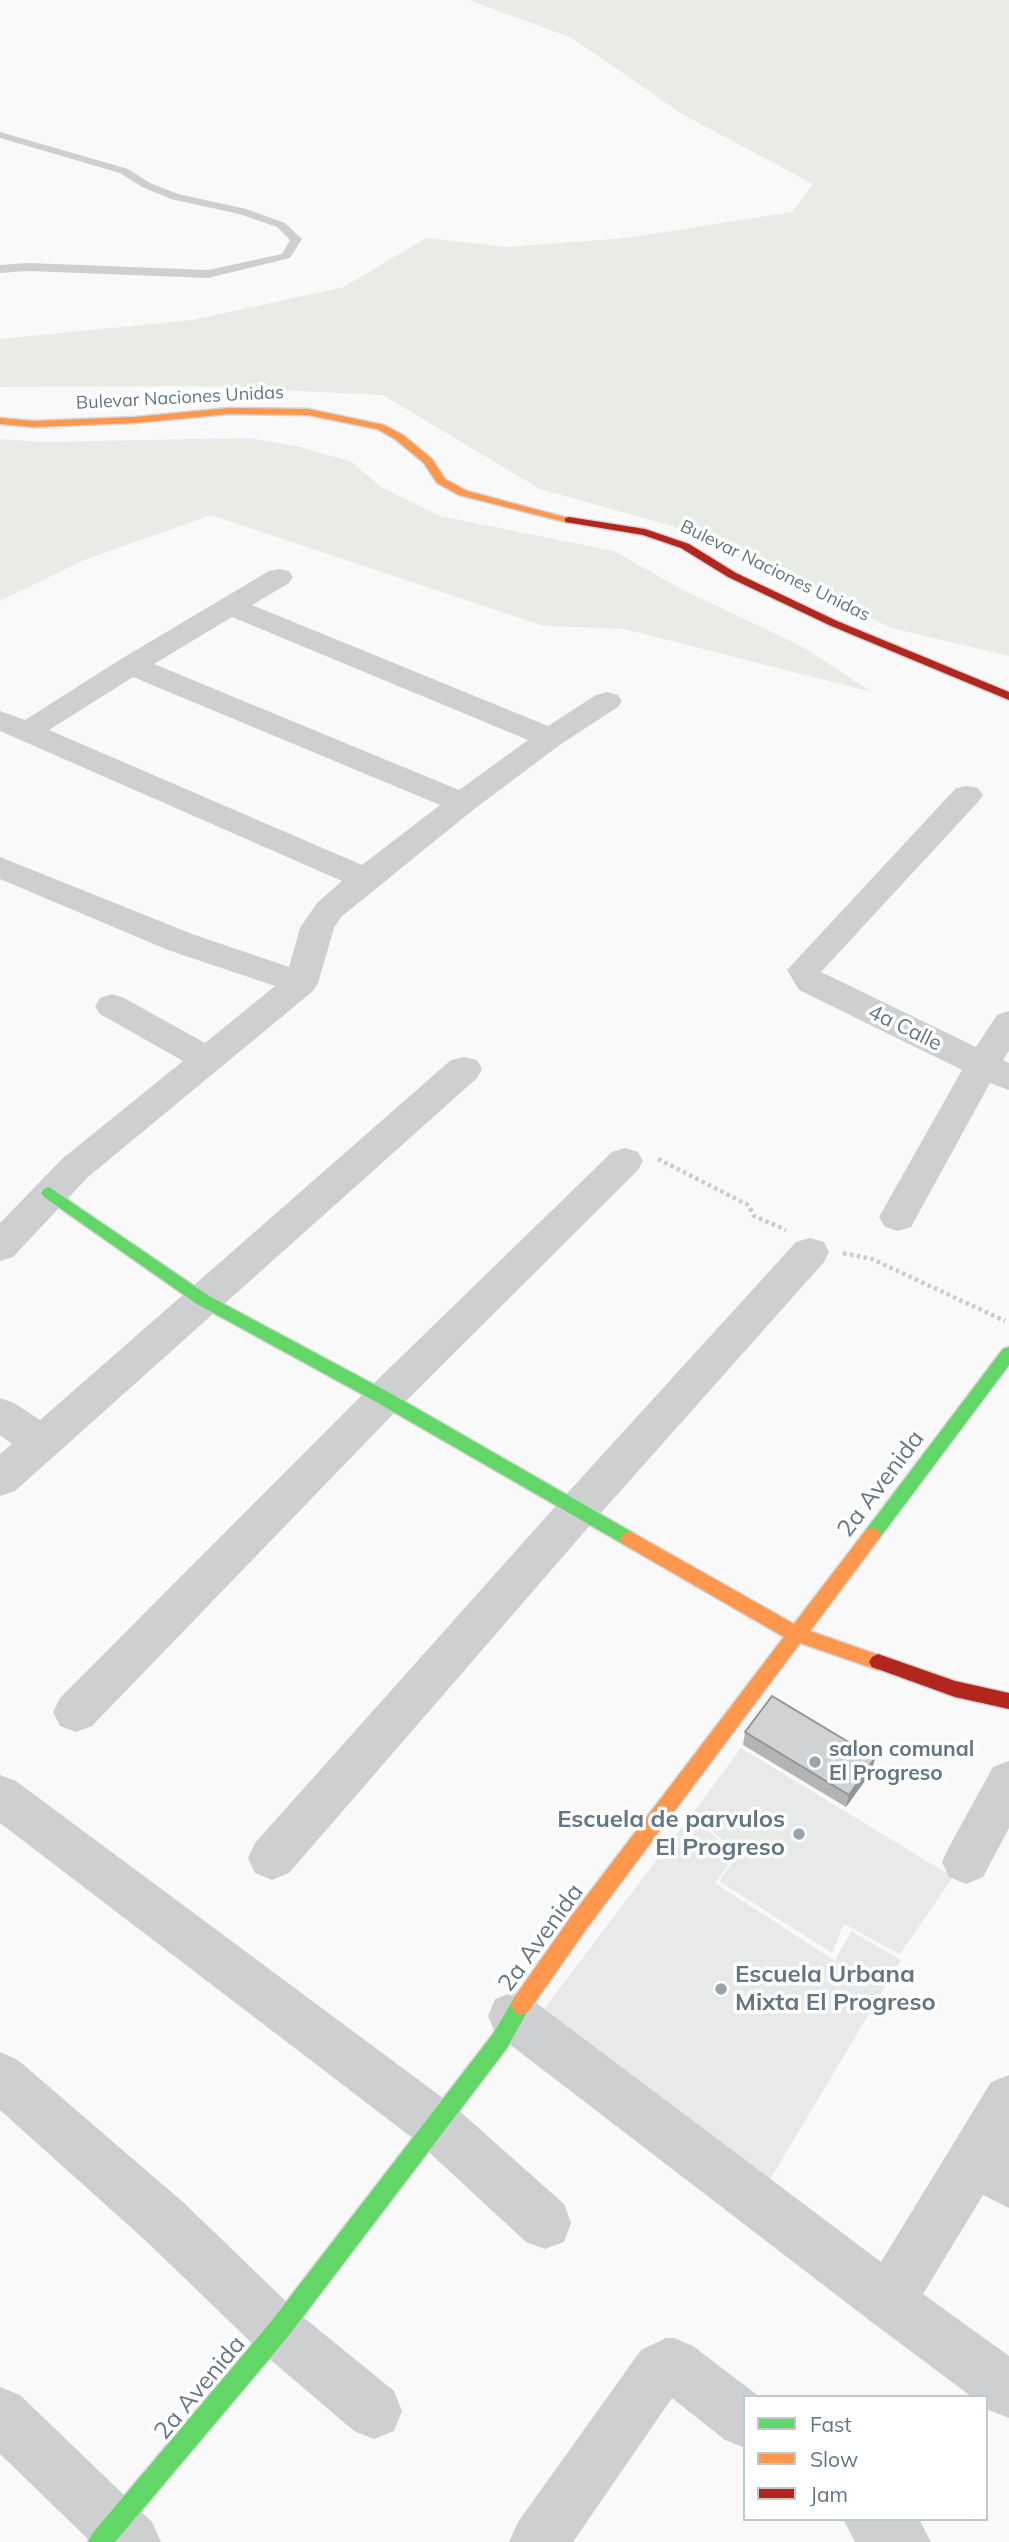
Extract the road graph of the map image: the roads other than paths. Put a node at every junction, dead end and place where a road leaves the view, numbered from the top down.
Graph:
1 (0, 135) edge
2 (0, 270) edge
3 (0, 421) edge
4 (279, 577) dead end
5 (232, 607) junction
6 (131, 664) junction
7 (1009, 696) edge
8 (607, 701) dead end
9 (13, 726) edge
10 (550, 738) junction
11 (967, 795) dead end
12 (462, 803) junction
13 (0, 867) edge
14 (365, 878) junction
15 (301, 983) junction
16 (112, 1006) dead end
17 (1009, 1023) edge
18 (207, 1059) junction
19 (464, 1069) dead end
20 (996, 1071) edge
21 (625, 1161) dead end
22 (49, 1193) junction
23 (898, 1217) dead end
24 (0, 1247) edge
25 (810, 1252) dead end
26 (203, 1300) junction
27 (1009, 1353) edge
28 (384, 1398) junction
29 (0, 1414) edge
30 (40, 1441) junction
31 (0, 1479) edge
32 (577, 1511) junction
33 (795, 1634) junction
34 (1009, 1701) edge
35 (76, 1712) dead end
36 (1009, 1782) edge
37 (0, 1796) edge
38 (272, 1858) dead end
39 (966, 1862) dead end
40 (513, 2016) junction
41 (0, 2077) edge
42 (1009, 2100) edge
43 (437, 2125) junction
44 (993, 2170) edge
45 (545, 2223) dead end
46 (888, 2301) junction
47 (278, 2331) junction
48 (1009, 2390) edge
49 (374, 2411) dead end
50 (0, 2415) edge
51 (743, 2418) edge
52 (875, 2521) edge
53 (115, 2537) edge
54 (538, 2542) edge
55 (902, 2542) edge

1 - 2 lane
3 - 7 street, Bulevar Naciones Unidas
4 - 5 street
5 - 6 street
5 - 10 street
6 - 9 street
6 - 12 street
8 - 10 street
9 - 14 street
10 - 12 street
11 - 20 street, 4a Calle
12 - 14 street
13 - 15 street
14 - 15 street
15 - 18 street
16 - 18 street
17 - 20 street
18 - 22 street
19 - 26 street
20 - 23 street
21 - 28 street
22 - 24 street
22 - 26 street
25 - 32 street
26 - 28 street
26 - 30 street
27 - 33 street, 2a Avenida
28 - 32 street
28 - 35 street
29 - 30 street
30 - 31 street
32 - 33 street
32 - 38 street
33 - 34 street
33 - 40 street, 2a Avenida
36 - 39 street
37 - 43 street
40 - 43 street, 2a Avenida
40 - 46 street
41 - 47 street
42 - 44 street
43 - 45 street
43 - 47 street, 2a Avenida
44 - 46 street
46 - 48 street
47 - 49 street
47 - 53 street, 2a Avenida
50 - 53 street
51 - 54 street
52 - 55 street

